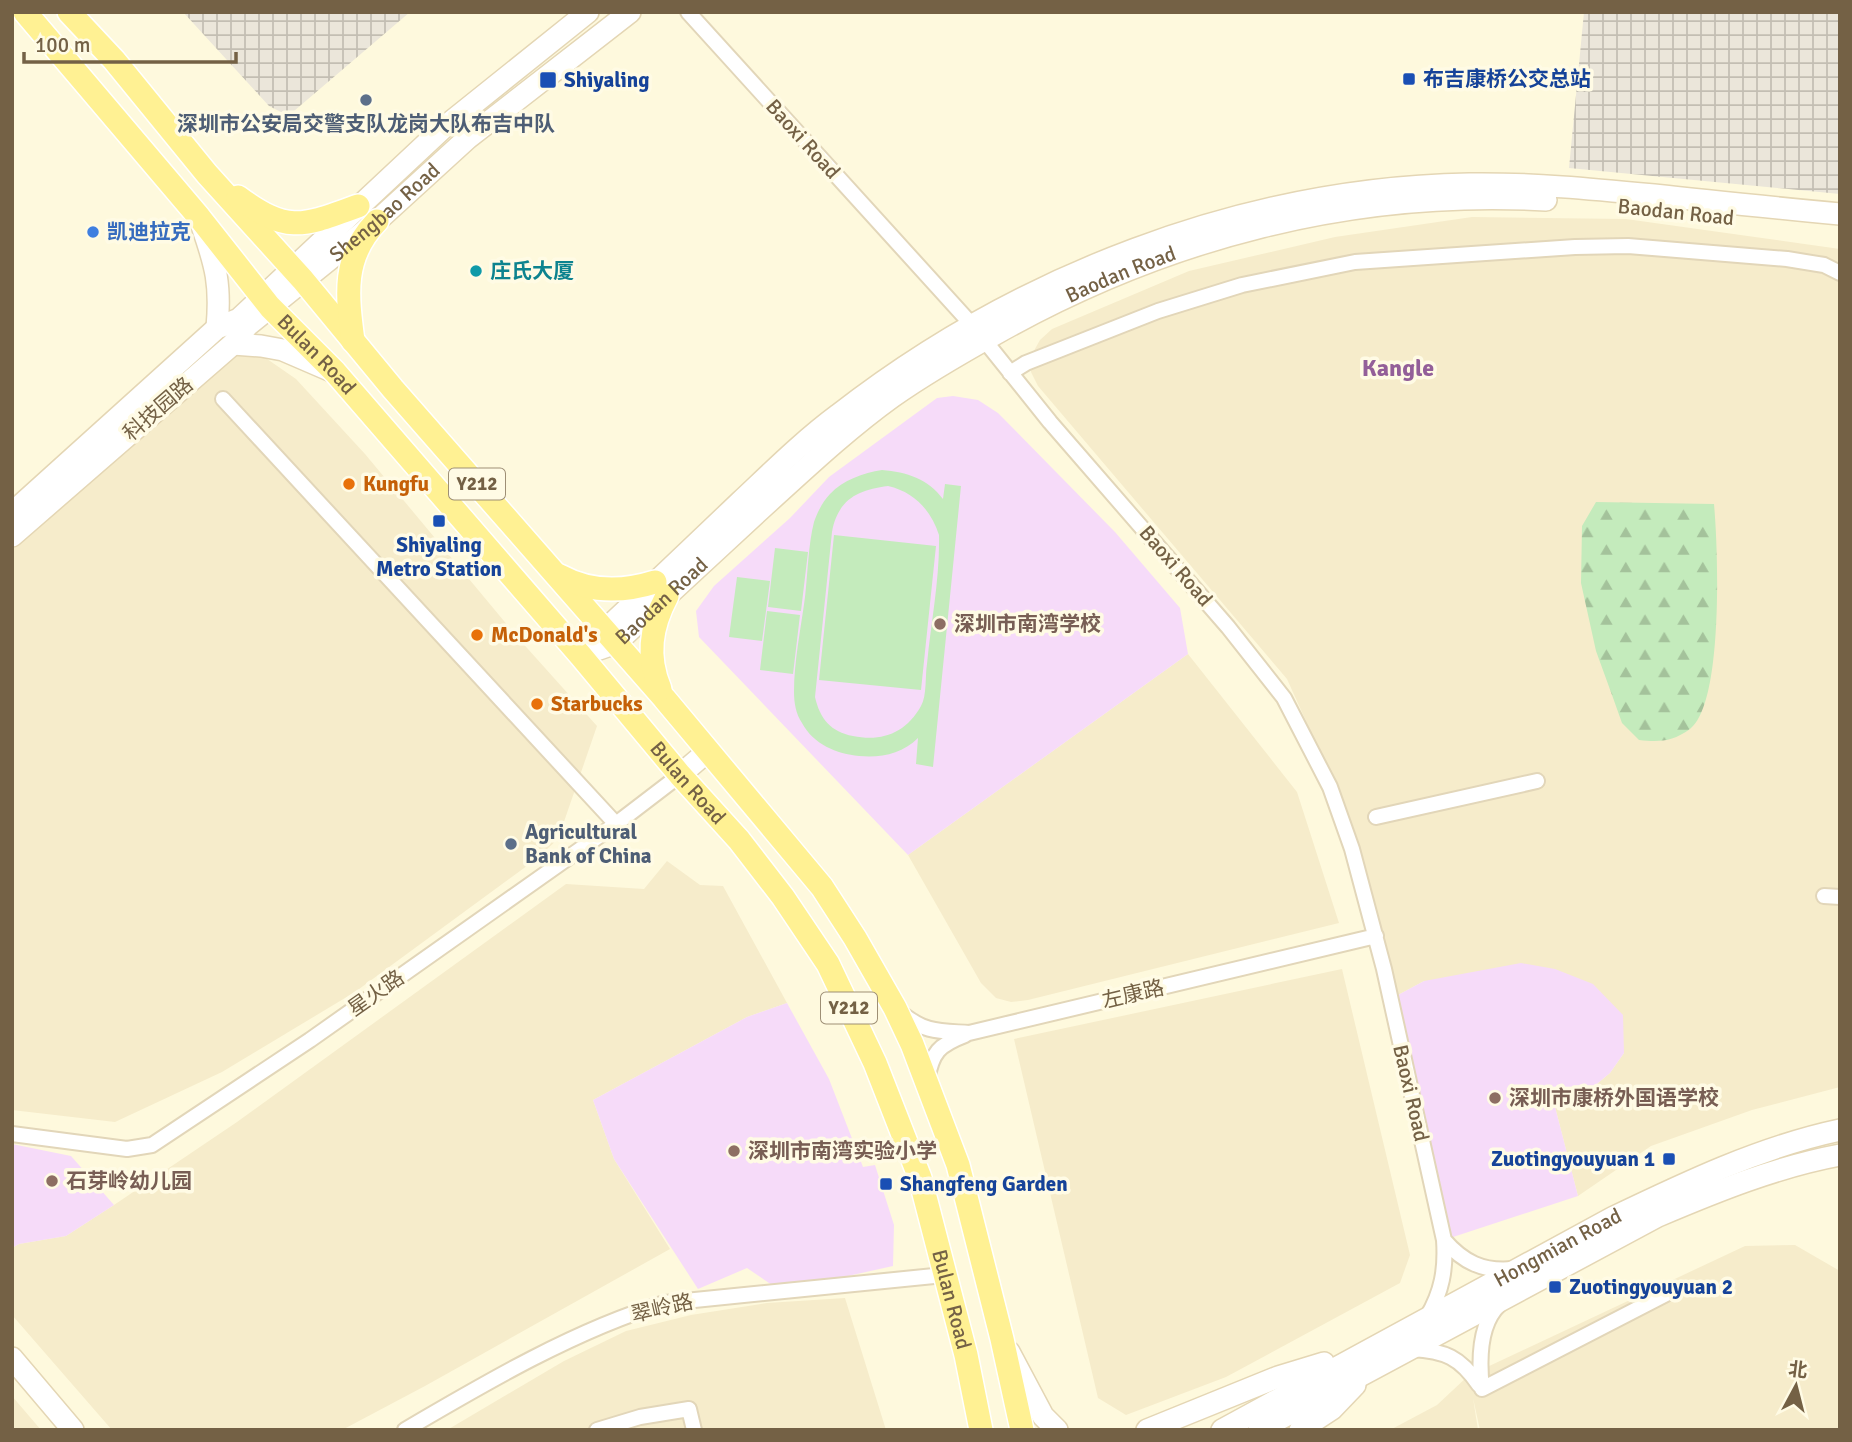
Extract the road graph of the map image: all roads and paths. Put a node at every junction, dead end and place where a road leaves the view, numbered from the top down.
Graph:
1 (25, 12) edge
2 (69, 12) edge
3 (588, 12) edge
4 (630, 12) edge
5 (688, 12) edge
6 (207, 174) junction
7 (358, 206) junction
8 (239, 210) junction
9 (1840, 214) edge
10 (377, 221) junction
11 (204, 224) junction
12 (1840, 229) edge
13 (1840, 273) edge
14 (296, 275) junction
15 (267, 302) junction
16 (217, 328) junction
17 (979, 333) junction
18 (353, 341) junction
19 (233, 344) junction
20 (335, 372) junction
21 (1010, 373) junction
22 (223, 399) dead end
23 (12, 513) edge
24 (12, 536) edge
25 (554, 572) junction
26 (661, 589) junction
27 (610, 636) junction
28 (581, 656) junction
29 (664, 698) junction
30 (708, 751) junction
31 (680, 775) junction
32 (1537, 781) dead end
33 (1376, 817) dead end
34 (616, 824) junction
35 (1824, 896) dead end
36 (1840, 897) edge
37 (1376, 936) junction
38 (894, 1008) junction
39 (969, 1032) junction
40 (926, 1083) junction
41 (1840, 1130) edge
42 (12, 1134) edge
43 (1840, 1155) edge
44 (1444, 1240) junction
45 (1520, 1268) junction
46 (944, 1275) junction
47 (1672, 1291) dead end
48 (1510, 1295) junction
49 (1426, 1318) junction
50 (1002, 1339) junction
51 (1409, 1349) junction
52 (966, 1355) junction
53 (12, 1358) edge
54 (1368, 1360) junction
55 (1482, 1389) junction
56 (1295, 1411) edge
57 (73, 1430) edge
58 (405, 1430) edge
59 (597, 1430) edge
60 (694, 1430) edge
61 (972, 1430) edge
62 (981, 1430) edge
63 (1022, 1430) edge
64 (1058, 1430) edge
65 (1147, 1430) edge
66 (1222, 1430) edge
67 (1259, 1430) edge

1 - 11 main road, Bulan Road / Y212
2 - 6 main road, Bulan Road / Y212
3 - 7 main road, Shengbao Road
4 - 10 main road, Shengbao Road
5 - 17 street, Baoxi Road
6 - 7 main road
6 - 8 main road, Bulan Road / Y212
7 - 14 main road, Shengbao Road
8 - 11 main road
8 - 14 main road, Bulan Road / Y212
9 - 17 main road, Baodan Road
10 - 14 main road, Shengbao Road
10 - 18 main road
11 - 15 main road, Bulan Road / Y212
11 - 16 main road
12 - 17 main road, Baodan Road
13 - 21 street
14 - 15 main road, 科技园路
14 - 18 main road, Bulan Road / Y212
15 - 16 main road, 科技园路
15 - 19 main road, 科技园路
15 - 20 main road, Bulan Road / Y212
16 - 23 main road, 科技园路
17 - 21 street, Baoxi Road
17 - 26 main road, Baodan Road
18 - 25 main road, Bulan Road / Y212
19 - 20 main road
19 - 24 main road, 科技园路
20 - 28 main road, Bulan Road / Y212
21 - 37 street, Baoxi Road
22 - 34 street
25 - 26 main road
25 - 27 main road, Bulan Road / Y212
26 - 27 main road, Baodan Road
26 - 29 main road
27 - 28 main road, Baodan Road
27 - 29 main road, Bulan Road / Y212
28 - 31 main road, Bulan Road / Y212
29 - 30 main road, Bulan Road / Y212
30 - 31 main road, 星火路
30 - 38 main road, Bulan Road / Y212
31 - 34 street, 星火路
31 - 46 main road, Bulan Road / Y212
32 - 33 street
34 - 42 street, 星火路
35 - 36 street
37 - 39 street, 左康路
37 - 44 street, Baoxi Road
38 - 39 street, 左康路
38 - 40 main road, Bulan Road / Y212
39 - 40 street
40 - 50 main road, Bulan Road / Y212
41 - 45 main road, Hongmian Road
43 - 48 main road, Hongmian Road
44 - 45 street
44 - 49 street, Baoxi Road
45 - 49 main road, Hongmian Road
46 - 52 main road, Bulan Road / Y212
46 - 58 street, 翠岭路
47 - 55 street
48 - 51 main road, Hongmian Road
48 - 55 street
49 - 54 main road, Hongmian Road
50 - 63 main road, Bulan Road / Y212
50 - 64 main road
51 - 54 main road, Hongmian Road
51 - 55 street
52 - 61 main road
52 - 62 main road, Bulan Road / Y212
53 - 57 main road
54 - 56 main road, Hongmian Road
54 - 56 main road
54 - 65 main road
56 - 66 main road
56 - 67 main road
59 - 60 street

